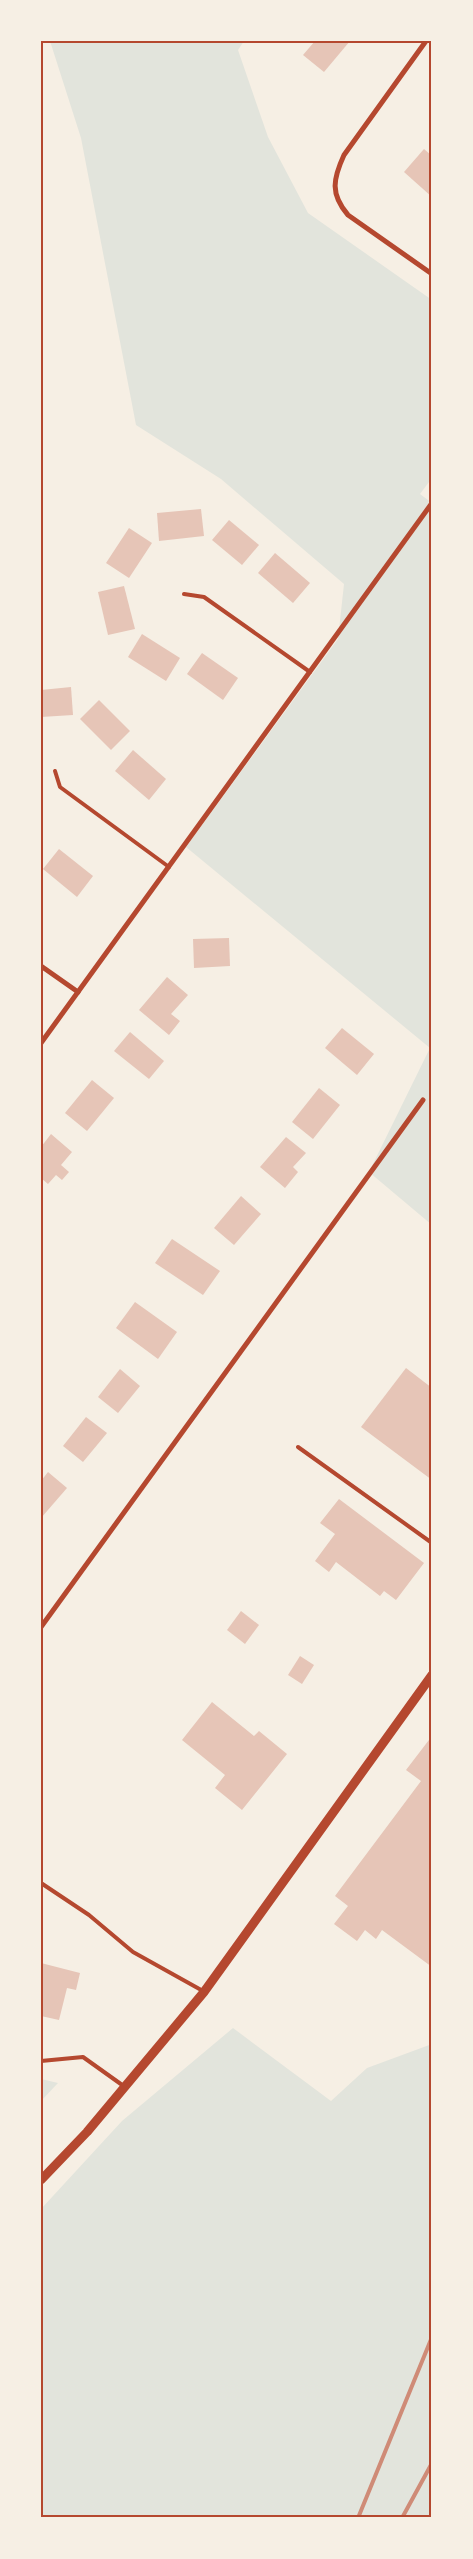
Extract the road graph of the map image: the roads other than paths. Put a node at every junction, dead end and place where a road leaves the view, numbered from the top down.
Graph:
1 (426, 41) edge
2 (432, 274) edge
3 (432, 503) edge
4 (184, 594) dead end
5 (310, 672) junction
6 (55, 771) dead end
7 (169, 867) junction
8 (41, 966) edge
9 (78, 992) junction
10 (41, 1043) edge
11 (423, 1100) dead end
12 (298, 1447) dead end
13 (432, 1543) edge
14 (41, 1627) edge
15 (432, 1674) edge
16 (41, 1883) edge
17 (204, 1992) junction
18 (41, 2061) edge
19 (125, 2087) junction
20 (41, 2180) edge

1 - 2 street
3 - 5 street
4 - 5 lane
5 - 7 street
6 - 7 lane
7 - 9 street
8 - 9 street
9 - 10 street
11 - 14 street
12 - 13 lane
15 - 17 street
16 - 17 lane
17 - 19 street
18 - 19 lane
19 - 20 street

